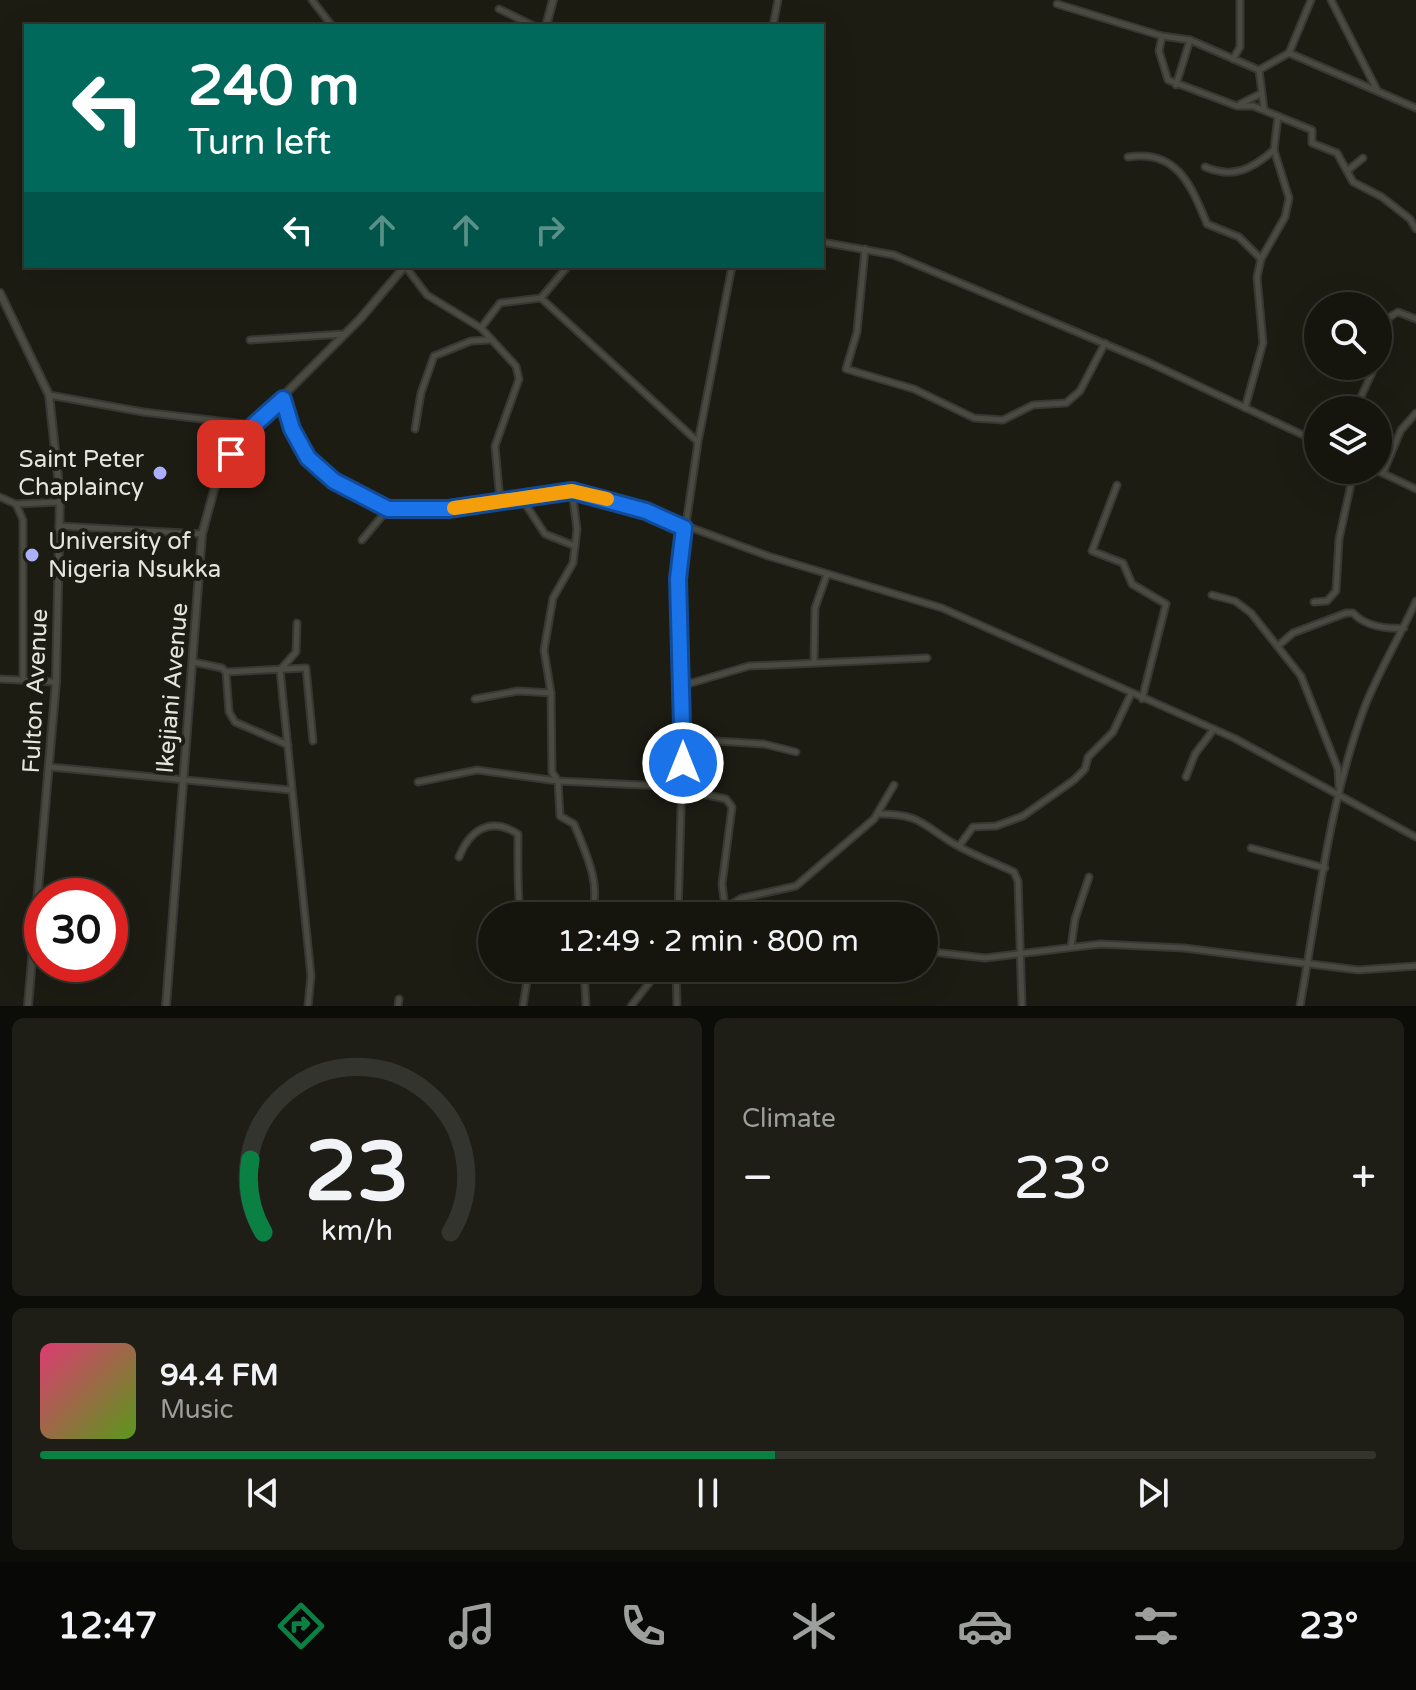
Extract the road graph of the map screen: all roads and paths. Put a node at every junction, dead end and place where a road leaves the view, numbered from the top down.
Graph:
1 (312, 0) edge
2 (553, 0) edge
3 (778, 0) edge
4 (1240, 0) edge
5 (1311, 0) edge
6 (1331, 0) edge
7 (1057, 4) dead end
8 (499, 9) dead end
9 (330, 24) edge
10 (530, 24) edge
11 (547, 24) edge
12 (773, 24) edge
13 (1162, 36) junction
14 (1190, 40) junction
15 (1289, 53) junction
16 (1233, 59) junction
17 (1259, 70) junction
18 (1176, 85) junction
19 (1377, 91) junction
20 (1261, 93) junction
21 (1237, 106) junction
22 (1416, 108) edge
23 (1271, 113) junction
24 (1278, 116) junction
25 (1274, 150) junction
26 (1128, 157) dead end
27 (1363, 158) dead end
28 (1205, 167) dead end
29 (1347, 171) junction
30 (1416, 229) edge
31 (824, 242) edge
32 (865, 249) junction
33 (1261, 259) junction
34 (403, 268) edge
35 (407, 268) edge
36 (566, 268) edge
37 (732, 268) edge
38 (0, 293) edge
39 (541, 298) junction
40 (1392, 316) edge
41 (1415, 317) edge
42 (481, 328) junction
43 (346, 334) junction
44 (250, 340) dead end
45 (490, 340) junction
46 (1105, 343) junction
47 (49, 395) junction
48 (283, 399) junction
49 (1245, 408) junction
50 (1416, 413) edge
51 (254, 425) junction
52 (415, 429) dead end
53 (1304, 435) edge
54 (698, 442) junction
55 (1392, 452) edge
56 (1392, 477) edge
57 (1351, 484) edge
58 (1117, 485) dead end
59 (1416, 489) edge
60 (572, 491) junction
61 (0, 497) edge
62 (522, 499) junction
63 (500, 501) junction
64 (60, 502) junction
65 (16, 504) junction
66 (388, 509) junction
67 (59, 526) junction
68 (684, 528) junction
69 (202, 534) junction
70 (362, 540) dead end
71 (575, 546) junction
72 (827, 574) junction
73 (1212, 595) dead end
74 (1416, 601) edge
75 (1314, 602) dead end
76 (297, 623) dead end
77 (1404, 628) junction
78 (1279, 645) junction
79 (927, 658) dead end
80 (193, 662) junction
81 (814, 662) junction
82 (280, 670) junction
83 (226, 672) junction
84 (0, 679) edge
85 (23, 680) junction
86 (56, 682) junction
87 (681, 686) junction
88 (551, 693) junction
89 (1131, 694) junction
90 (475, 699) dead end
91 (1142, 699) junction
92 (1214, 729) junction
93 (683, 739) junction
94 (313, 741) dead end
95 (288, 745) junction
96 (796, 752) dead end
97 (50, 767) junction
98 (1186, 777) dead end
99 (183, 779) junction
100 (558, 781) junction
101 (418, 782) dead end
102 (894, 785) dead end
103 (683, 788) junction
104 (291, 790) junction
105 (1340, 792) junction
106 (879, 814) junction
107 (1416, 837) edge
108 (959, 846) junction
109 (1251, 848) dead end
110 (459, 857) dead end
111 (1325, 868) junction
112 (1089, 877) dead end
113 (517, 902) edge
114 (594, 902) edge
115 (678, 902) edge
116 (724, 902) edge
117 (735, 902) edge
118 (1071, 947) junction
119 (938, 953) edge
120 (1018, 956) junction
121 (1307, 965) junction
122 (1416, 966) edge
123 (527, 982) edge
124 (585, 982) edge
125 (650, 982) edge
126 (676, 982) edge
127 (28, 1006) edge
128 (166, 1006) edge
129 (308, 1006) edge
130 (523, 1006) edge
131 (586, 1006) edge
132 (631, 1006) edge
133 (677, 1006) edge
134 (1022, 1006) edge
135 (1300, 1006) edge

1 - 9 street
2 - 11 street
3 - 12 street
4 - 16 street
5 - 15 street
6 - 19 street
7 - 13 street
8 - 10 street
13 - 14 street
13 - 18 street
14 - 16 street
14 - 18 street
15 - 17 street
15 - 19 street
16 - 17 street
17 - 20 street
18 - 21 street
19 - 22 street
20 - 21 street
20 - 23 street
21 - 23 street
23 - 24 street
24 - 25 street
24 - 29 street
25 - 28 street
25 - 33 street
26 - 33 street
27 - 29 street
29 - 30 street
31 - 32 street
32 - 46 street
32 - 46 street
33 - 49 street
34 - 43 street, Ikejiani Avenue
35 - 42 street
36 - 39 street
37 - 54 street
38 - 47 street, Fulton Avenue
39 - 42 street
39 - 54 street
40 - 41 street
42 - 45 street
43 - 44 street
43 - 48 street, Ikejiani Avenue
45 - 52 street
45 - 63 street
46 - 49 street
47 - 51 street
47 - 64 street, Fulton Avenue
48 - 51 street, Ikejiani Avenue
48 - 66 street
49 - 53 street
50 - 55 street
51 - 69 street, Ikejiani Avenue
54 - 68 street
56 - 59 street
57 - 75 street
58 - 91 street
60 - 62 street
60 - 68 street
60 - 71 street
61 - 65 street
62 - 63 street
62 - 71 street
63 - 66 street
64 - 65 street
64 - 67 street, Fulton Avenue
65 - 85 street
66 - 70 street
67 - 69 street
67 - 86 street, Fulton Avenue
68 - 72 street
68 - 87 street
69 - 80 street, Ikejiani Avenue
71 - 88 street
72 - 81 street
72 - 89 street
73 - 78 street
74 - 77 street
76 - 82 street
77 - 78 street
77 - 105 street
78 - 105 street
79 - 81 street
80 - 83 street
80 - 99 street, Ikejiani Avenue
81 - 87 street
82 - 83 street
82 - 94 street
82 - 95 street
83 - 95 street
84 - 85 street
85 - 86 street
86 - 97 street, Fulton Avenue
87 - 93 street
88 - 90 street
88 - 100 street
89 - 91 street
89 - 108 street
91 - 92 street
92 - 98 street
92 - 105 street
93 - 96 street
93 - 103 street
95 - 104 street
97 - 99 street
97 - 127 street, Fulton Avenue
99 - 104 street
99 - 128 street, Ikejiani Avenue
100 - 101 street
100 - 103 street
100 - 114 street
102 - 106 street
103 - 115 street
103 - 116 street
104 - 129 street
105 - 107 street
105 - 111 street
106 - 108 street
106 - 117 street
108 - 120 street
109 - 111 street
110 - 113 street
111 - 121 street
112 - 118 street
118 - 120 street
118 - 121 street
119 - 120 street
120 - 134 street
121 - 122 street
121 - 135 street
123 - 130 street
124 - 131 street
125 - 132 street
126 - 133 street

